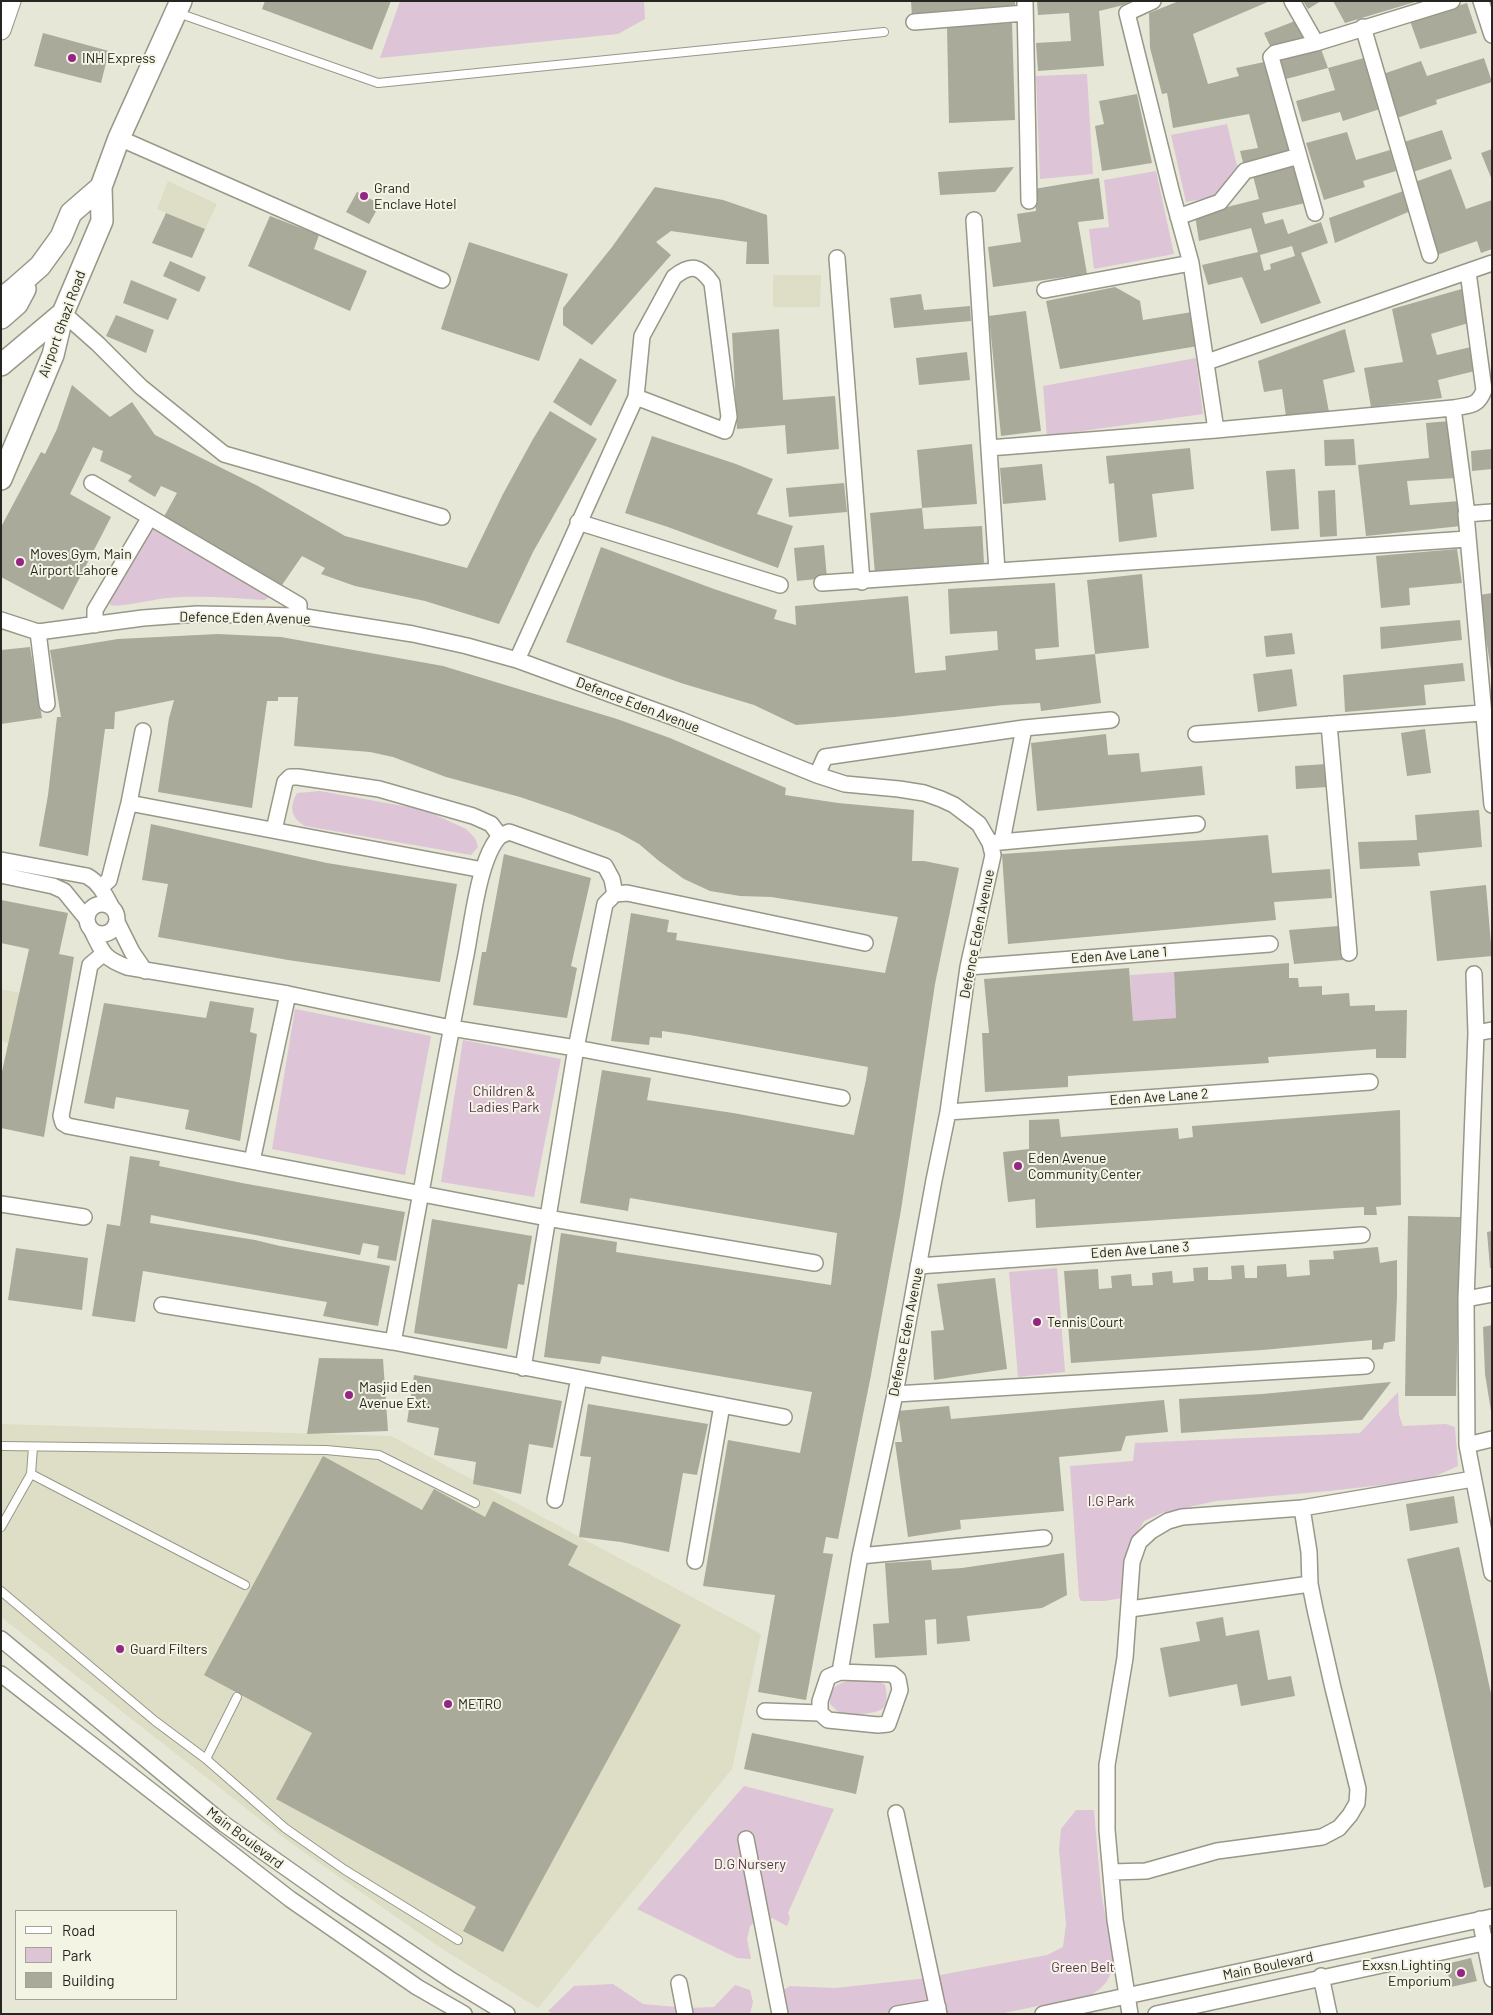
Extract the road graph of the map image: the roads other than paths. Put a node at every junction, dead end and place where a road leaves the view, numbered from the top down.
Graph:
1 (11, 1) edge
2 (1153, 1) edge
3 (1292, 1) edge
4 (1452, 1) edge
5 (1481, 1) edge
6 (179, 7) edge
7 (1025, 7) edge
8 (914, 22) dead end
9 (1363, 27) junction
10 (1, 30) edge
11 (884, 32) dead end
12 (1492, 36) edge
13 (1316, 43) junction
14 (119, 138) junction
15 (1299, 156) junction
16 (101, 187) junction
17 (1029, 202) dead end
18 (1315, 213) dead end
19 (1178, 218) junction
20 (974, 220) dead end
21 (1430, 255) dead end
22 (837, 258) dead end
23 (1191, 263) junction
24 (1492, 263) edge
25 (33, 272) junction
26 (1468, 272) junction
27 (442, 280) dead end
28 (1045, 290) dead end
29 (1, 299) edge
30 (63, 313) junction
31 (1, 318) edge
32 (1206, 362) junction
33 (1, 365) edge
34 (636, 397) junction
35 (1453, 408) junction
36 (1216, 430) junction
37 (988, 448) junction
38 (1, 479) edge
39 (92, 483) dead end
40 (1492, 512) edge
41 (1466, 514) junction
42 (150, 516) junction
43 (442, 517) dead end
44 (578, 522) junction
45 (1467, 539) junction
46 (997, 571) junction
47 (862, 582) junction
48 (822, 583) dead end
49 (780, 585) dead end
50 (299, 616) junction
51 (1, 620) edge
52 (95, 625) junction
53 (38, 632) junction
54 (517, 660) junction
55 (47, 704) dead end
56 (1482, 713) junction
57 (1112, 720) dead end
58 (1329, 724) junction
59 (1024, 728) junction
60 (143, 731) dead end
61 (1196, 734) dead end
62 (816, 775) junction
63 (129, 803) junction
64 (1492, 805) edge
65 (1197, 824) dead end
66 (274, 830) junction
67 (500, 836) junction
68 (996, 842) junction
69 (1, 860) edge
70 (483, 870) junction
71 (1, 875) edge
72 (101, 887) junction
73 (615, 894) junction
74 (114, 915) junction
75 (89, 925) junction
76 (865, 942) dead end
77 (1270, 944) dead end
78 (1350, 953) dead end
79 (103, 954) junction
80 (968, 967) junction
81 (145, 971) junction
82 (1474, 974) dead end
83 (288, 994) junction
84 (451, 1028) junction
85 (1492, 1030) edge
86 (1476, 1033) junction
87 (576, 1048) junction
88 (1370, 1082) dead end
89 (842, 1098) dead end
90 (948, 1112) junction
91 (252, 1161) junction
92 (422, 1194) junction
93 (1, 1204) edge
94 (84, 1217) dead end
95 (546, 1218) junction
96 (1362, 1235) dead end
97 (815, 1263) dead end
98 (918, 1266) junction
99 (1492, 1294) edge
100 (1466, 1299) junction
101 (162, 1304) dead end
102 (394, 1342) junction
103 (1366, 1366) dead end
104 (523, 1368) junction
105 (579, 1378) junction
106 (895, 1394) junction
107 (722, 1405) junction
108 (784, 1417) dead end
109 (1492, 1439) edge
110 (1467, 1445) junction
111 (1, 1446) edge
112 (33, 1447) junction
113 (31, 1474) junction
114 (1473, 1479) junction
115 (556, 1500) dead end
116 (475, 1503) dead end
117 (1302, 1508) junction
118 (1, 1527) edge
119 (1044, 1538) dead end
120 (860, 1556) junction
121 (695, 1561) dead end
122 (1492, 1574) edge
123 (1310, 1584) junction
124 (245, 1585) dead end
125 (1, 1591) edge
126 (1130, 1609) junction
127 (1, 1639) edge
128 (840, 1672) junction
129 (1, 1674) edge
130 (237, 1696) dead end
131 (765, 1711) dead end
132 (820, 1713) junction
133 (206, 1759) junction
134 (896, 1813) dead end
135 (746, 1839) dead end
136 (1111, 1872) junction
137 (1486, 1918) edge
138 (458, 1940) dead end
139 (1488, 1942) edge
140 (1321, 1976) junction
141 (1492, 1979) edge
142 (679, 1983) dead end
143 (1127, 1996) junction
144 (939, 2010) edge
145 (464, 2014) edge
146 (507, 2014) edge
147 (685, 2014) edge
148 (780, 2014) edge
149 (897, 2014) edge
150 (1043, 2014) edge
151 (1130, 2014) edge
152 (1157, 2014) edge
153 (1329, 2014) edge

1 - 10 street
2 - 19 street
3 - 13 street
4 - 9 street
5 - 12 street
6 - 11 lane
6 - 14 main road, Airport Ghazi Road
7 - 8 street
7 - 17 street
9 - 13 street
9 - 21 street
13 - 15 street
14 - 16 main road, Airport Ghazi Road
14 - 27 street
15 - 18 street
15 - 19 street
16 - 25 main road
16 - 30 main road, Airport Ghazi Road
19 - 23 street
20 - 37 street
22 - 47 street
23 - 28 street
23 - 32 street
24 - 26 street
25 - 29 main road
25 - 31 main road
26 - 32 street
26 - 35 street
30 - 33 main road
30 - 38 main road, Airport Ghazi Road
30 - 43 street
32 - 36 street
34 - 34 street
34 - 44 street
35 - 36 street
35 - 41 street
36 - 37 street
37 - 46 street
39 - 42 street
40 - 41 street
41 - 45 street
42 - 50 street
42 - 52 street
44 - 49 street
44 - 54 street
45 - 46 street
45 - 56 street
46 - 47 street
47 - 48 street
50 - 52 street, Defence Eden Avenue
50 - 54 street, Defence Eden Avenue
51 - 53 street, Defence Eden Avenue
52 - 53 street, Defence Eden Avenue
53 - 55 street
54 - 62 street, Defence Eden Avenue
56 - 58 street
56 - 64 street
57 - 59 street
58 - 61 street
58 - 78 street
59 - 62 street
59 - 68 street
60 - 63 street
62 - 68 street, Defence Eden Avenue
63 - 66 street
63 - 72 street
65 - 68 street
66 - 67 street
66 - 70 street
67 - 70 street
67 - 73 street
68 - 80 street, Defence Eden Avenue
69 - 72 street
70 - 84 street
71 - 75 street
72 - 74 street
73 - 76 street
73 - 87 street
74 - 75 street
74 - 75 street
74 - 81 street
75 - 79 street
77 - 80 street, Eden Ave Lane 1
79 - 81 street
79 - 91 street
80 - 90 street, Defence Eden Avenue
81 - 83 street
82 - 86 street
83 - 84 street
83 - 91 street
84 - 87 street
84 - 92 street
85 - 86 street
86 - 100 street
87 - 89 street
87 - 95 street
88 - 90 street, Eden Ave Lane 2
90 - 98 street, Defence Eden Avenue
91 - 92 street
92 - 95 street
92 - 102 street
93 - 94 street
95 - 97 street
95 - 104 street
96 - 98 street, Eden Ave Lane 3
98 - 106 street, Defence Eden Avenue
99 - 100 street
100 - 110 street
101 - 102 street
102 - 104 street
103 - 106 street
104 - 105 street
105 - 107 street
105 - 115 street
106 - 120 street, Defence Eden Avenue
107 - 108 street
107 - 121 street
109 - 110 street
110 - 114 street
111 - 112 lane
112 - 113 lane
112 - 116 lane
113 - 118 lane
113 - 124 lane
114 - 117 street
114 - 122 street
117 - 123 street
117 - 126 street
119 - 120 street
120 - 128 street, Defence Eden Avenue
123 - 126 street
123 - 136 street
125 - 133 lane
126 - 136 street
127 - 146 street, Main Boulevard
128 - 132 street
128 - 132 street
129 - 145 street, Main Boulevard
130 - 133 lane
131 - 132 street
133 - 138 lane
134 - 144 street
135 - 148 street
136 - 143 street
137 - 139 street
137 - 143 street, Main Boulevard
139 - 140 street, Main Boulevard
139 - 141 street
140 - 152 street, Main Boulevard
140 - 153 street
142 - 147 street
143 - 150 street, Main Boulevard
143 - 151 street
144 - 149 street

